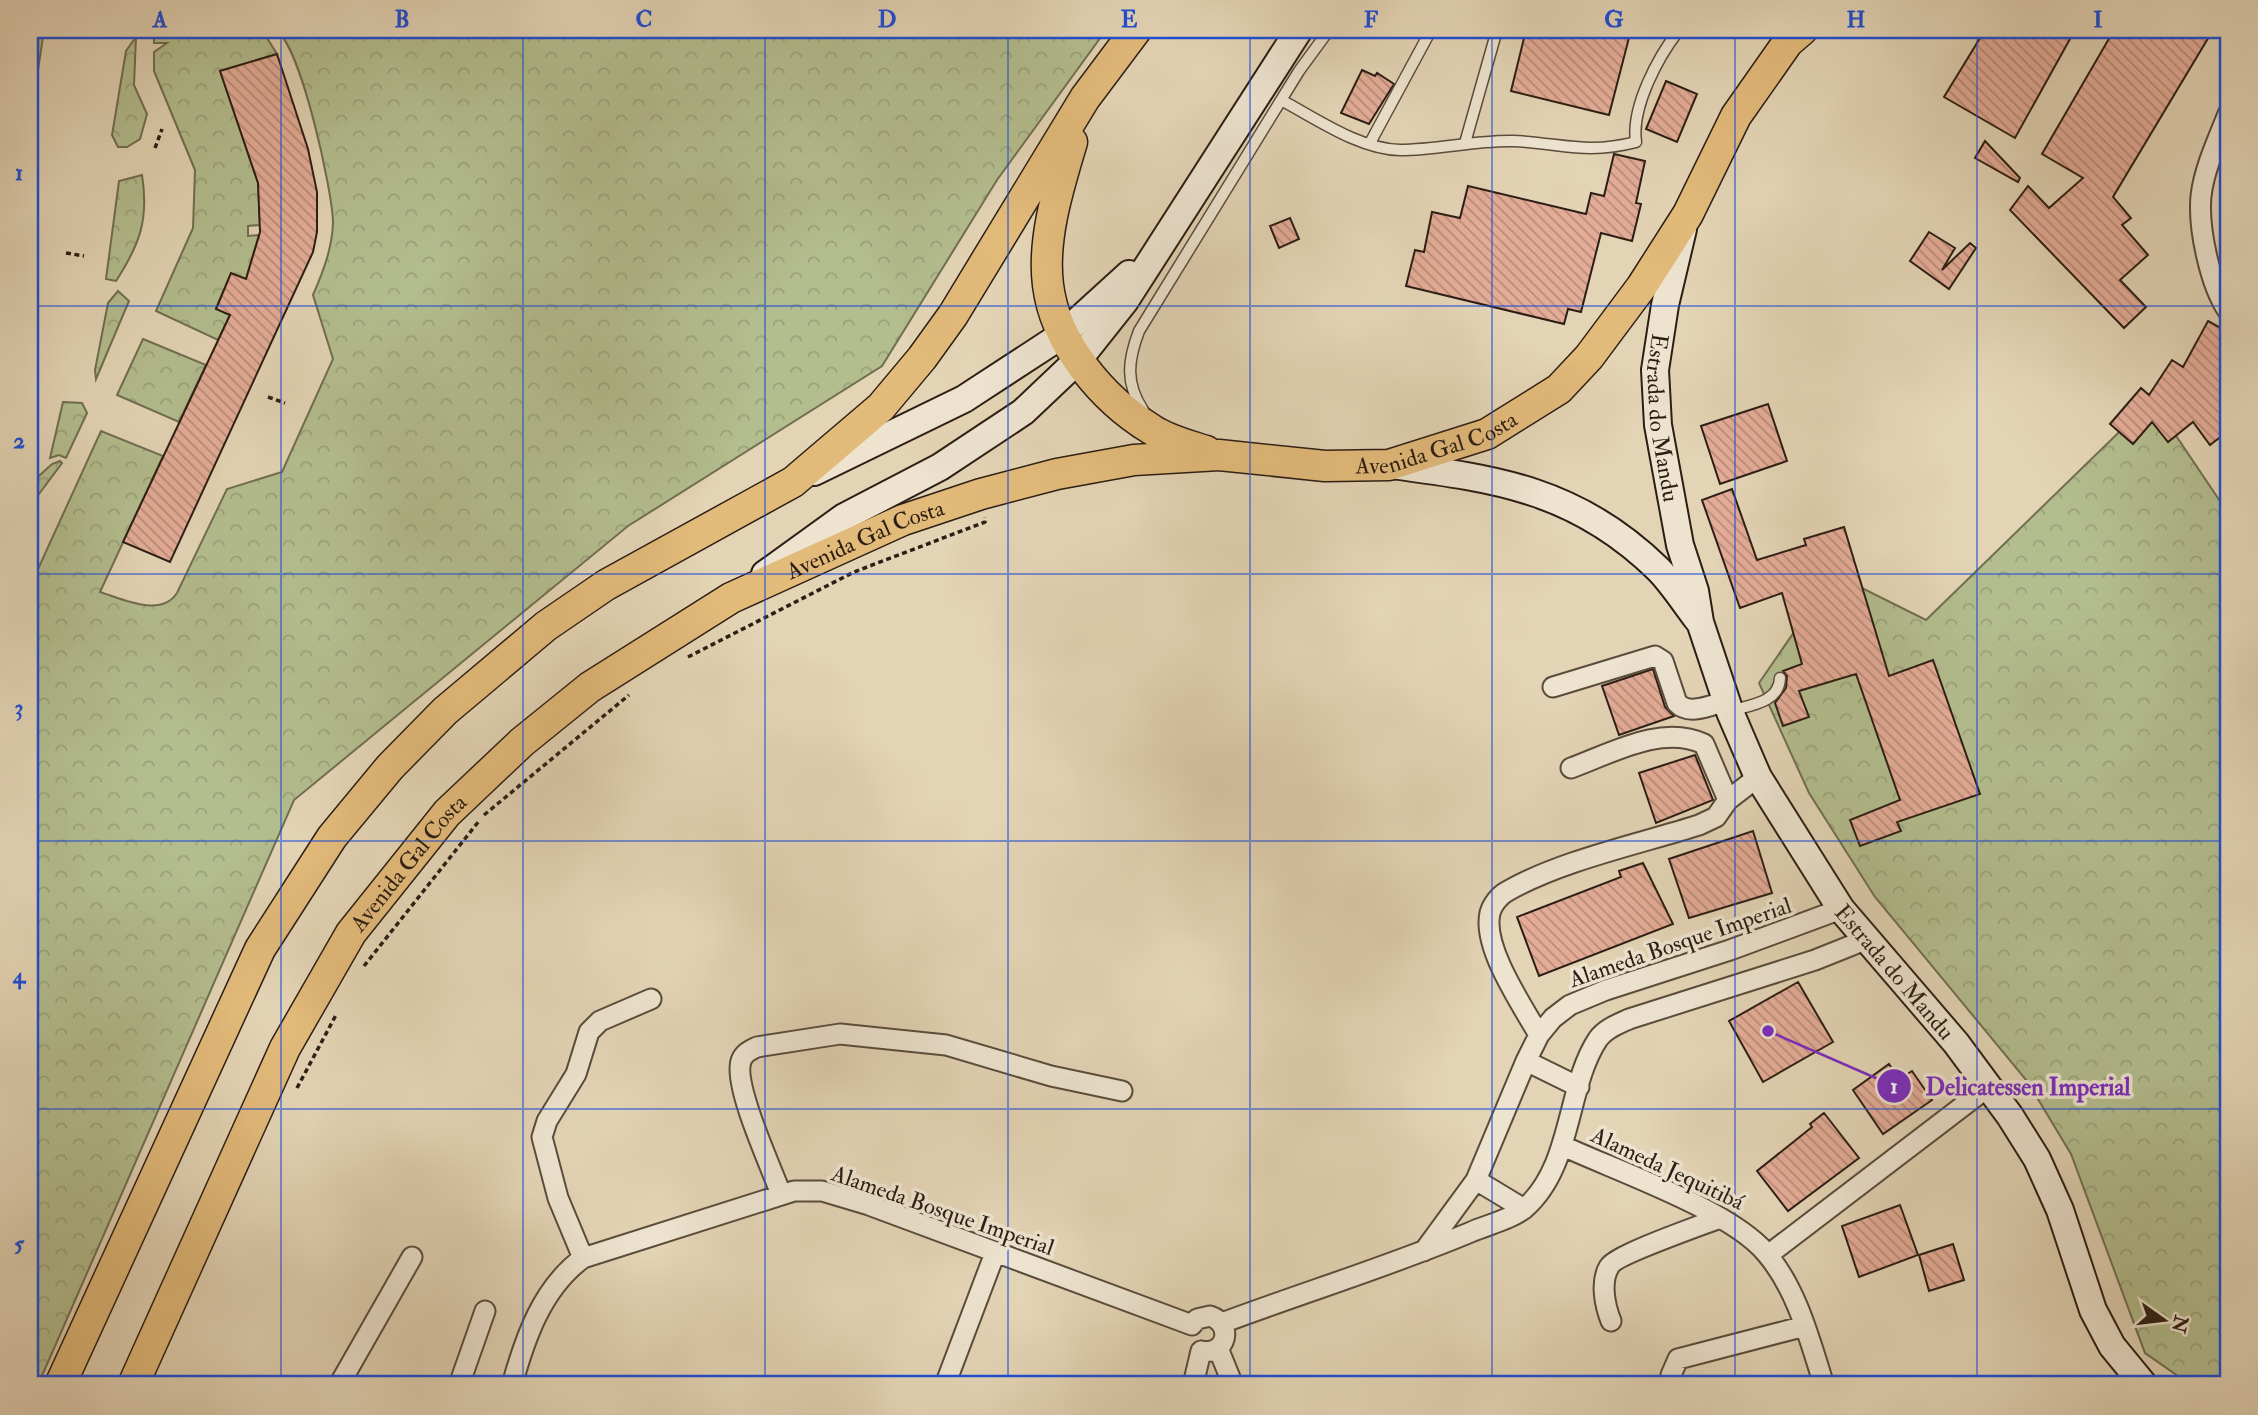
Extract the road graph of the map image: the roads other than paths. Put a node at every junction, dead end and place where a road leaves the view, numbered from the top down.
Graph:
1 (1136, 30) edge
2 (1299, 30) edge
3 (1329, 30) edge
4 (1431, 30) edge
5 (1497, 30) edge
6 (1679, 30) edge
7 (1795, 33) edge
8 (1085, 98) junction
9 (1282, 100) junction
10 (2228, 114) edge
11 (1370, 143) junction
12 (1465, 143) junction
13 (1688, 214) junction
14 (2228, 311) edge
15 (1071, 347) junction
16 (1166, 436) junction
17 (1219, 455) junction
18 (1389, 465) junction
19 (793, 482) junction
20 (730, 598) junction
21 (1700, 622) junction
22 (1780, 678) dead end
23 (1553, 687) dead end
24 (1728, 706) junction
25 (1571, 768) dead end
26 (1758, 777) junction
27 (1728, 800) junction
28 (1841, 909) junction
29 (1865, 940) junction
30 (652, 999) dead end
31 (1539, 1035) junction
32 (1526, 1061) junction
33 (1579, 1087) junction
34 (1988, 1087) junction
35 (1122, 1091) dead end
36 (1563, 1146) junction
37 (1476, 1180) junction
38 (781, 1194) junction
39 (1524, 1209) junction
40 (1720, 1218) junction
41 (1424, 1252) junction
42 (995, 1253) junction
43 (1768, 1255) junction
44 (412, 1257) dead end
45 (583, 1258) junction
46 (485, 1311) dead end
47 (1611, 1321) dead end
48 (1222, 1323) junction
49 (1192, 1325) junction
50 (1805, 1326) junction
51 (1210, 1350) junction
52 (60, 1385) edge
53 (133, 1385) edge
54 (340, 1385) edge
55 (459, 1385) edge
56 (512, 1385) edge
57 (945, 1385) edge
58 (1193, 1385) edge
59 (1233, 1385) edge
60 (1671, 1385) edge
61 (1824, 1385) edge
62 (2144, 1385) edge

1 - 8 main road
2 - 15 main road
3 - 9 lane
4 - 11 lane
5 - 12 lane
6 - 12 lane
7 - 13 main road, Avenida Gal Costa
8 - 15 main road
8 - 19 main road
9 - 11 lane
9 - 16 lane
10 - 14 street
11 - 12 lane
13 - 18 main road, Avenida Gal Costa
13 - 21 main road, Estrada do Mandu
15 - 16 main road
15 - 19 main road
15 - 20 main road
16 - 17 main road
17 - 18 main road, Avenida Gal Costa
17 - 20 main road, Avenida Gal Costa
18 - 21 main road, Estrada do Mandu
19 - 52 main road
20 - 53 main road, Avenida Gal Costa
21 - 24 main road, Estrada do Mandu
22 - 24 lane
23 - 24 street
24 - 26 main road, Estrada do Mandu
25 - 27 street
26 - 27 street
26 - 28 main road, Estrada do Mandu
27 - 31 street
28 - 29 main road, Estrada do Mandu
28 - 31 street, Alameda Bosque Imperial
29 - 33 street, Alameda Bosque Imperial
29 - 34 main road, Estrada do Mandu
30 - 45 street
31 - 32 street, Alameda Bosque Imperial
32 - 33 street
32 - 37 street, Alameda Bosque Imperial
33 - 36 street, Alameda Bosque Imperial
34 - 43 street
34 - 62 main road, Estrada do Mandu
35 - 38 street
36 - 39 street, Alameda Bosque Imperial
36 - 40 street, Alameda Jequitibá
37 - 39 street
37 - 41 street, Alameda Bosque Imperial
38 - 42 street, Alameda Bosque Imperial
38 - 45 street, Alameda Bosque Imperial
39 - 41 street, Alameda Bosque Imperial
40 - 43 street, Alameda Jequitibá
40 - 47 street
41 - 48 street, Alameda Bosque Imperial
42 - 49 street, Alameda Bosque Imperial
42 - 57 street
43 - 50 street, Alameda Jequitibá
44 - 54 street
45 - 56 street, Alameda Bosque Imperial
46 - 55 street
48 - 49 street, Alameda Bosque Imperial
48 - 51 street
49 - 51 street
50 - 60 street
50 - 61 street, Alameda Jequitibá
51 - 58 street
51 - 59 street

